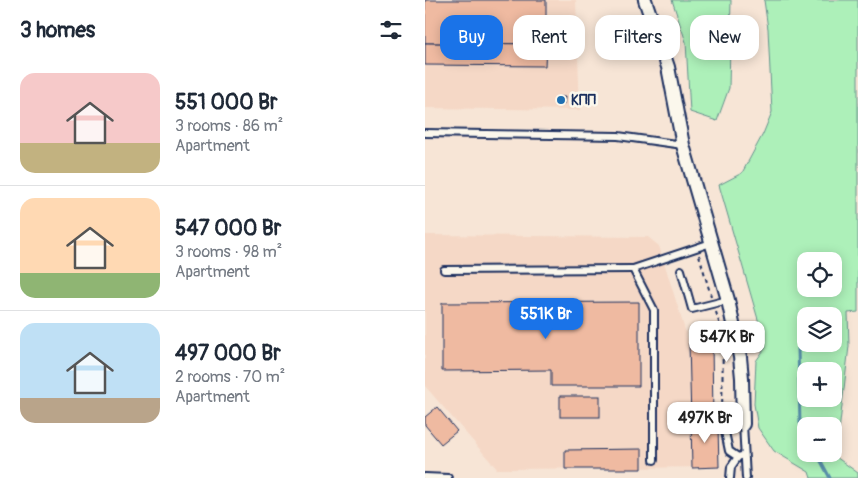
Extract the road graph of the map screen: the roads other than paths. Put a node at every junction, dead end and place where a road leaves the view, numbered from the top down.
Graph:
1 (645, 0) edge
2 (425, 133) edge
3 (683, 144) junction
4 (711, 243) junction
5 (633, 269) junction
6 (444, 270) dead end
7 (681, 270) dead end
8 (728, 300) junction
9 (743, 424) junction
10 (745, 454) junction
11 (738, 457) junction
12 (654, 460) dead end
13 (425, 477) edge
14 (448, 478) edge
15 (730, 478) edge
16 (745, 478) edge

1 - 3 street
2 - 3 lane
3 - 4 street
4 - 5 lane
4 - 8 street
5 - 6 lane
5 - 12 lane
7 - 8 lane
8 - 9 street
9 - 10 lane
9 - 11 lane
10 - 11 lane
10 - 16 lane
11 - 15 lane
13 - 14 lane

